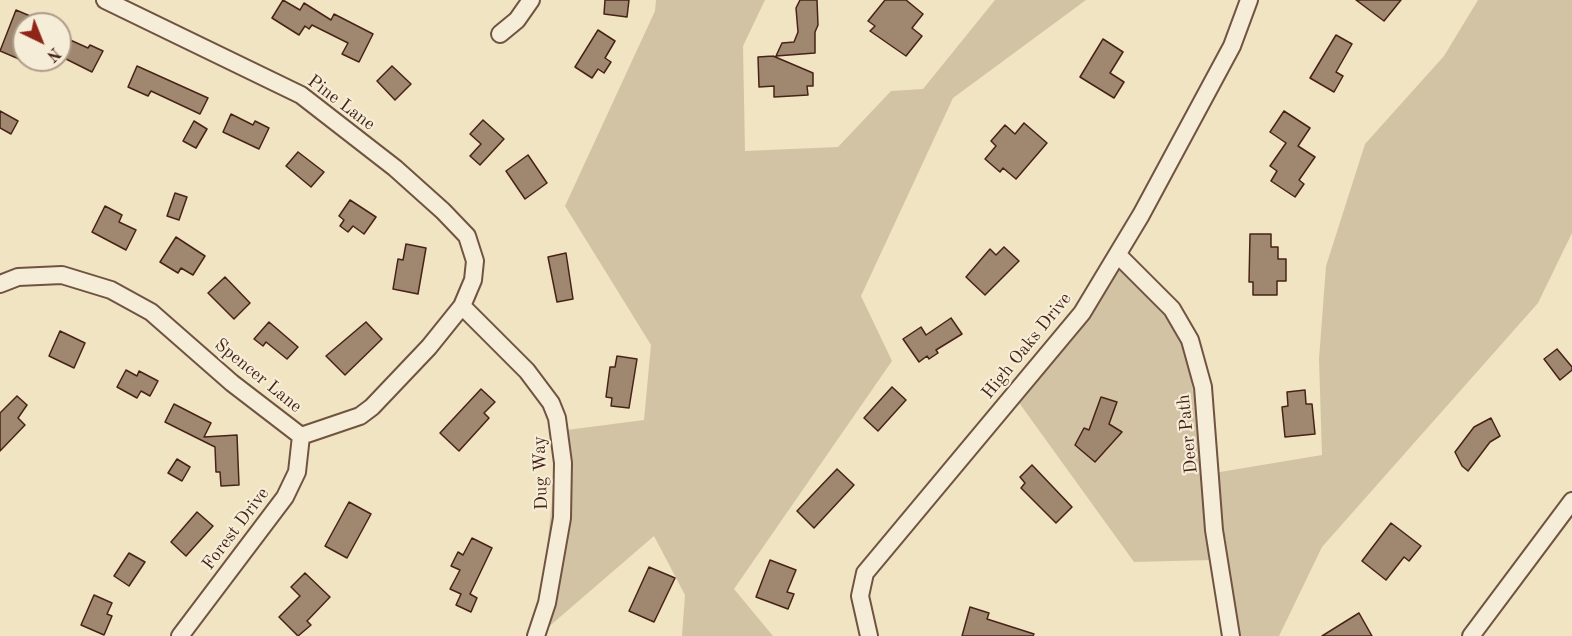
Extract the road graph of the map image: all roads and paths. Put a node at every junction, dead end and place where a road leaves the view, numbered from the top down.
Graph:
1 (105, 0) edge
2 (531, 0) edge
3 (1249, 0) edge
4 (500, 34) dead end
5 (1118, 255) junction
6 (0, 284) edge
7 (462, 306) junction
8 (301, 436) junction
9 (1572, 501) edge
10 (180, 636) edge
11 (536, 636) edge
12 (869, 636) edge
13 (1231, 636) edge
14 (1471, 636) edge

1 - 7 street, Pine Lane
2 - 4 street
3 - 5 street, High Oaks Drive
5 - 12 street, High Oaks Drive
5 - 13 street, Deer Path
6 - 8 street, Spencer Lane
7 - 8 street, Spencer Lane
7 - 11 street, Dug Way
8 - 10 street, Forest Drive
9 - 14 street

